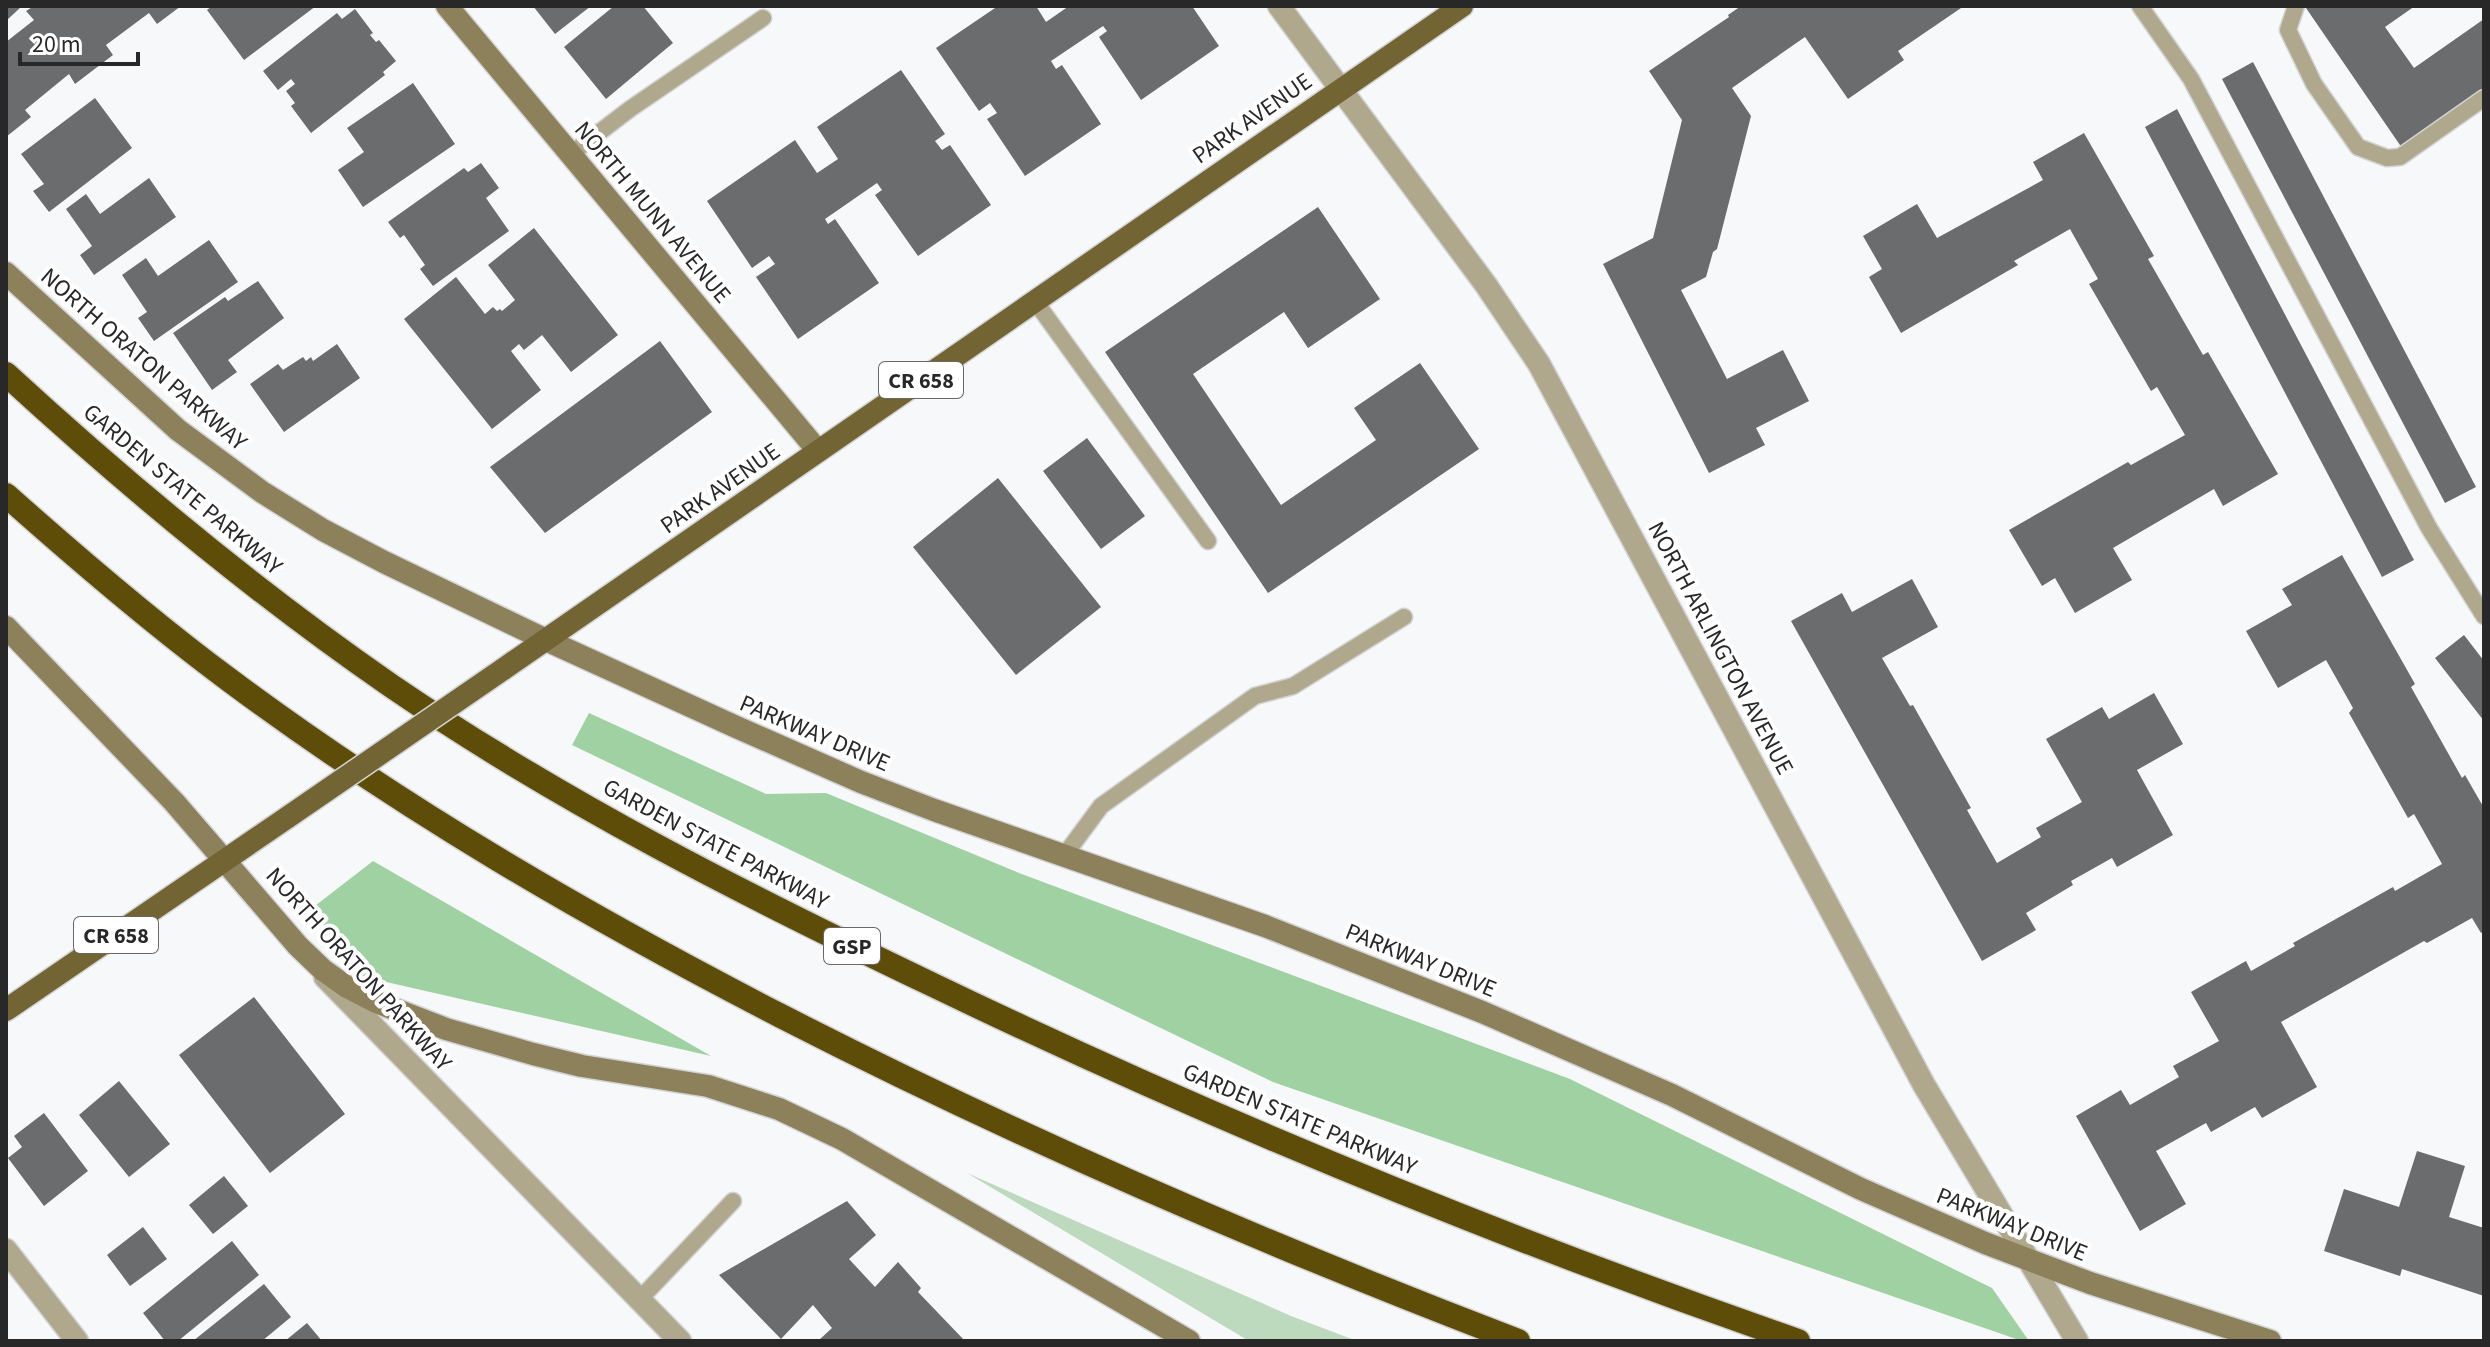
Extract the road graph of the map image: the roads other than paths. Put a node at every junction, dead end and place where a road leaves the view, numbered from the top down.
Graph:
1 (447, 6) edge
2 (1279, 6) edge
3 (1462, 6) edge
4 (2140, 6) edge
5 (2296, 6) edge
6 (763, 18) dead end
7 (1340, 89) junction
8 (2484, 98) edge
9 (571, 154) junction
10 (6, 273) edge
11 (1035, 301) junction
12 (6, 374) edge
13 (818, 451) junction
14 (6, 495) edge
15 (1208, 541) dead end
16 (2484, 616) edge
17 (1404, 617) dead end
18 (6, 627) edge
19 (546, 640) junction
20 (1064, 856) junction
21 (226, 860) junction
22 (298, 946) junction
23 (6, 1010) edge
24 (733, 1201) dead end
25 (6, 1250) edge
26 (2026, 1258) junction
27 (639, 1300) junction
28 (77, 1341) edge
29 (680, 1341) edge
30 (1189, 1341) edge
31 (1518, 1341) edge
32 (1798, 1341) edge
33 (2077, 1341) edge
34 (2270, 1341) edge

1 - 9 main road, NORTH MUNN AVENUE
2 - 7 street, NORTH ARLINGTON AVENUE
3 - 7 main road, PARK AVENUE / CR 658
4 - 16 lane
5 - 8 lane
6 - 9 lane
7 - 11 main road, PARK AVENUE / CR 658
7 - 26 street, NORTH ARLINGTON AVENUE
9 - 13 main road, NORTH MUNN AVENUE
10 - 19 main road, NORTH ORATON PARKWAY
11 - 13 main road, PARK AVENUE / CR 658
11 - 15 lane
12 - 32 highway, GARDEN STATE PARKWAY / GSP
13 - 19 main road, PARK AVENUE / CR 658
14 - 31 highway
17 - 20 lane
18 - 21 main road, NORTH ORATON PARKWAY
19 - 20 main road, PARKWAY DRIVE
19 - 21 main road, PARK AVENUE / CR 658, bridge
20 - 26 main road, PARKWAY DRIVE
21 - 22 main road, NORTH ORATON PARKWAY
21 - 23 main road, PARK AVENUE / CR 658
22 - 27 street, NORTH ORATON PARKWAY
22 - 30 main road
24 - 27 lane
25 - 28 street
26 - 33 street, NORTH ARLINGTON AVENUE
26 - 34 main road, PARKWAY DRIVE
27 - 29 street, NORTH ORATON PARKWAY

